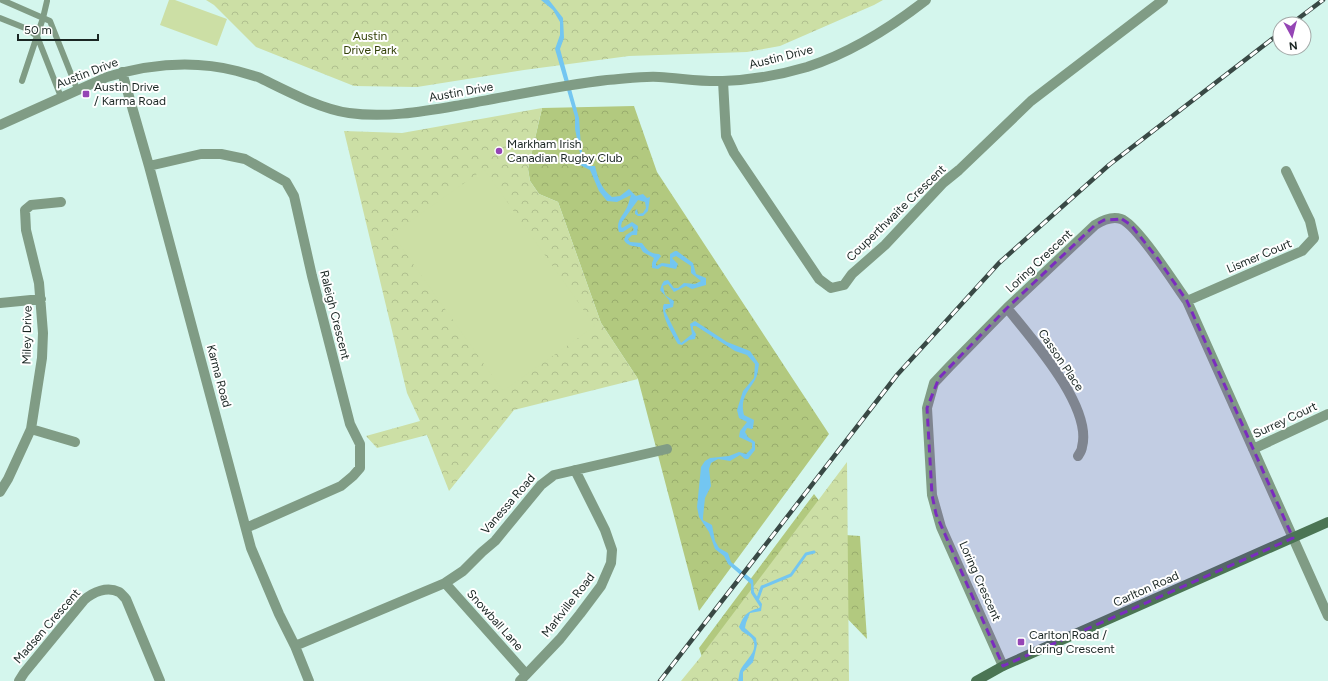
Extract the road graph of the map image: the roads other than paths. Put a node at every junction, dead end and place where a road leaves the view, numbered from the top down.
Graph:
1 (2, 0) edge
2 (926, 0) edge
3 (1163, 0) edge
4 (47, 1) dead end
5 (0, 18) edge
6 (43, 18) junction
7 (37, 36) junction
8 (122, 72) junction
9 (22, 81) dead end
10 (723, 81) junction
11 (77, 89) junction
12 (60, 97) junction
13 (0, 125) edge
14 (150, 166) junction
15 (1286, 170) dead end
16 (61, 202) dead end
17 (41, 299) junction
18 (1187, 301) junction
19 (0, 303) edge
20 (1007, 308) junction
21 (1328, 414) edge
22 (31, 429) junction
23 (75, 442) dead end
24 (668, 449) dead end
25 (1253, 449) junction
26 (1078, 456) dead end
27 (575, 470) junction
28 (0, 492) edge
29 (1328, 522) edge
30 (246, 528) junction
31 (1293, 538) junction
32 (445, 583) junction
33 (1328, 616) edge
34 (295, 646) junction
35 (1003, 666) junction
36 (523, 678) edge
37 (19, 681) edge
38 (160, 681) edge
39 (309, 681) edge
40 (976, 681) edge

1 - 6 lane
2 - 10 street, Austin Drive
3 - 10 street, Couperthwaite Crescent
4 - 6 lane
5 - 7 lane
6 - 7 lane
6 - 11 lane
7 - 9 lane
7 - 12 lane
8 - 10 street, Austin Drive
8 - 11 street, Austin Drive
8 - 14 street, Karma Road
11 - 12 street, Austin Drive
12 - 13 street, Austin Drive
14 - 30 street, Karma Road
14 - 30 street, Raleigh Crescent
15 - 18 street, Lismer Court
16 - 17 street, Miley Drive
17 - 19 street
17 - 22 street, Miley Drive
18 - 20 street, Loring Crescent
18 - 25 street, Loring Crescent
20 - 26 street, Casson Place
20 - 35 street, Loring Crescent
21 - 25 street, Surrey Court
22 - 23 street
22 - 28 street, Miley Drive
24 - 27 street, Vanessa Road
25 - 31 street, Loring Crescent
27 - 32 street, Vanessa Road
27 - 36 street, Markville Road
29 - 31 street, Carlton Road
30 - 34 street, Karma Road
31 - 33 street, Loring Crescent
31 - 35 street, Carlton Road
32 - 34 street, Vanessa Road
32 - 36 street, Snowball Lane
34 - 39 street, Karma Road
35 - 40 street, Carlton Road
37 - 38 street, Madsen Crescent

